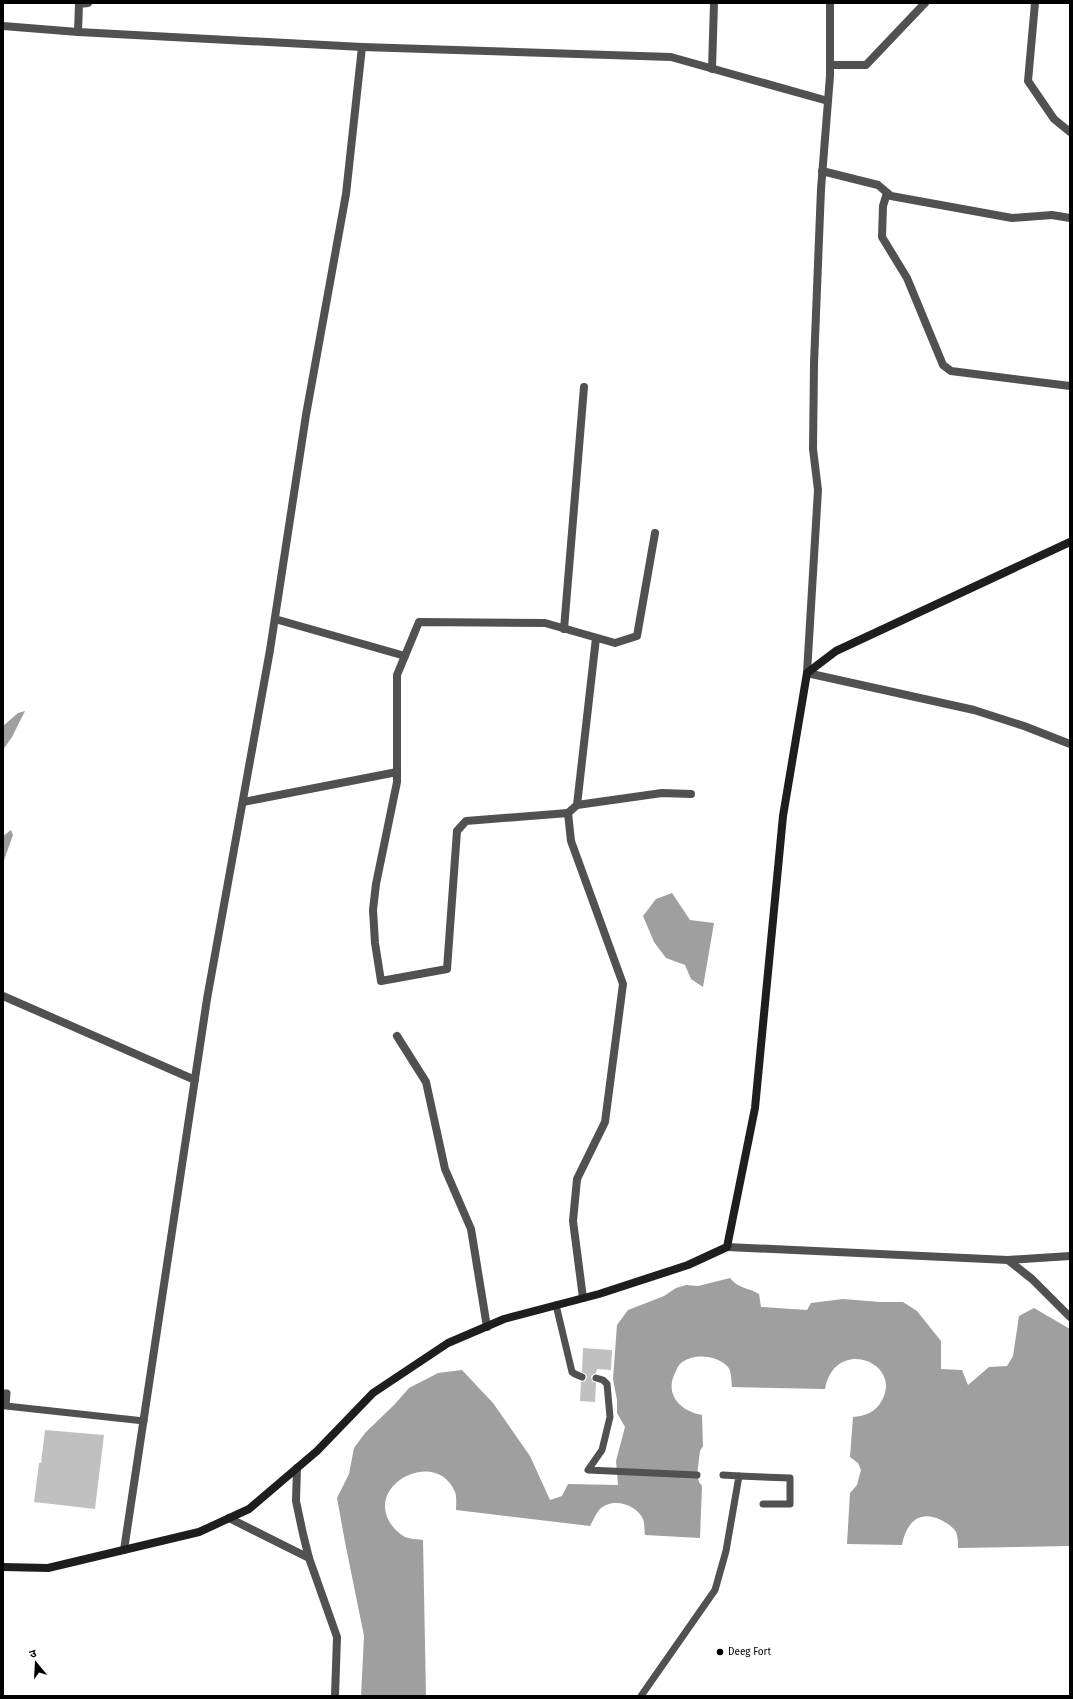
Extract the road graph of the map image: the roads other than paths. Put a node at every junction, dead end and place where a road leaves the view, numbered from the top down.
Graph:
1 (88, 3) edge
2 (714, 3) edge
3 (830, 3) edge
4 (926, 3) edge
5 (1035, 3) edge
6 (3, 26) edge
7 (78, 32) junction
8 (362, 47) junction
9 (830, 65) junction
10 (712, 69) junction
11 (828, 101) junction
12 (1070, 132) edge
13 (822, 171) junction
14 (887, 193) junction
15 (1070, 218) edge
16 (1070, 386) edge
17 (584, 387) dead end
18 (655, 533) dead end
19 (1070, 542) edge
20 (275, 619) junction
21 (564, 629) junction
22 (596, 638) junction
23 (405, 656) junction
24 (807, 673) junction
25 (1070, 744) edge
26 (397, 772) junction
27 (691, 794) dead end
28 (243, 802) junction
29 (576, 805) junction
30 (568, 813) junction
31 (3, 996) edge
32 (397, 1036) dead end
33 (195, 1080) junction
34 (727, 1247) junction
35 (1070, 1256) edge
36 (1008, 1260) junction
37 (583, 1298) junction
38 (556, 1306) junction
39 (1070, 1317) edge
40 (487, 1327) junction
41 (582, 1377) dead end
42 (596, 1378) dead end
43 (3, 1393) edge
44 (144, 1421) junction
45 (297, 1468) junction
46 (695, 1474) dead end
47 (723, 1475) dead end
48 (739, 1476) junction
49 (764, 1504) dead end
50 (229, 1518) junction
51 (124, 1550) junction
52 (309, 1558) junction
53 (3, 1568) edge
54 (335, 1696) edge
55 (641, 1696) edge

1 - 7 street
2 - 10 street
3 - 9 street
4 - 9 street
5 - 12 street
6 - 7 street
7 - 8 street
8 - 10 street
8 - 20 street
9 - 11 street
10 - 11 street
11 - 13 street
13 - 14 street
13 - 24 street
14 - 15 street
14 - 16 street
17 - 21 street
18 - 22 street
19 - 24 main road
20 - 23 street
20 - 28 street
21 - 22 street
21 - 23 street
22 - 29 street
23 - 26 street
24 - 25 street
24 - 34 main road
26 - 28 street
26 - 30 street
27 - 29 street
28 - 33 street
29 - 30 street
30 - 37 street
31 - 33 street
32 - 40 street
33 - 44 street
34 - 36 street
34 - 37 main road
35 - 36 street
36 - 39 street
37 - 38 main road
38 - 40 main road
38 - 41 lane
40 - 45 main road
42 - 46 lane
43 - 44 lane
44 - 51 street
45 - 50 main road
45 - 52 street
47 - 48 lane
48 - 49 lane
48 - 55 lane
50 - 51 main road
50 - 52 street
51 - 53 main road
52 - 54 street

